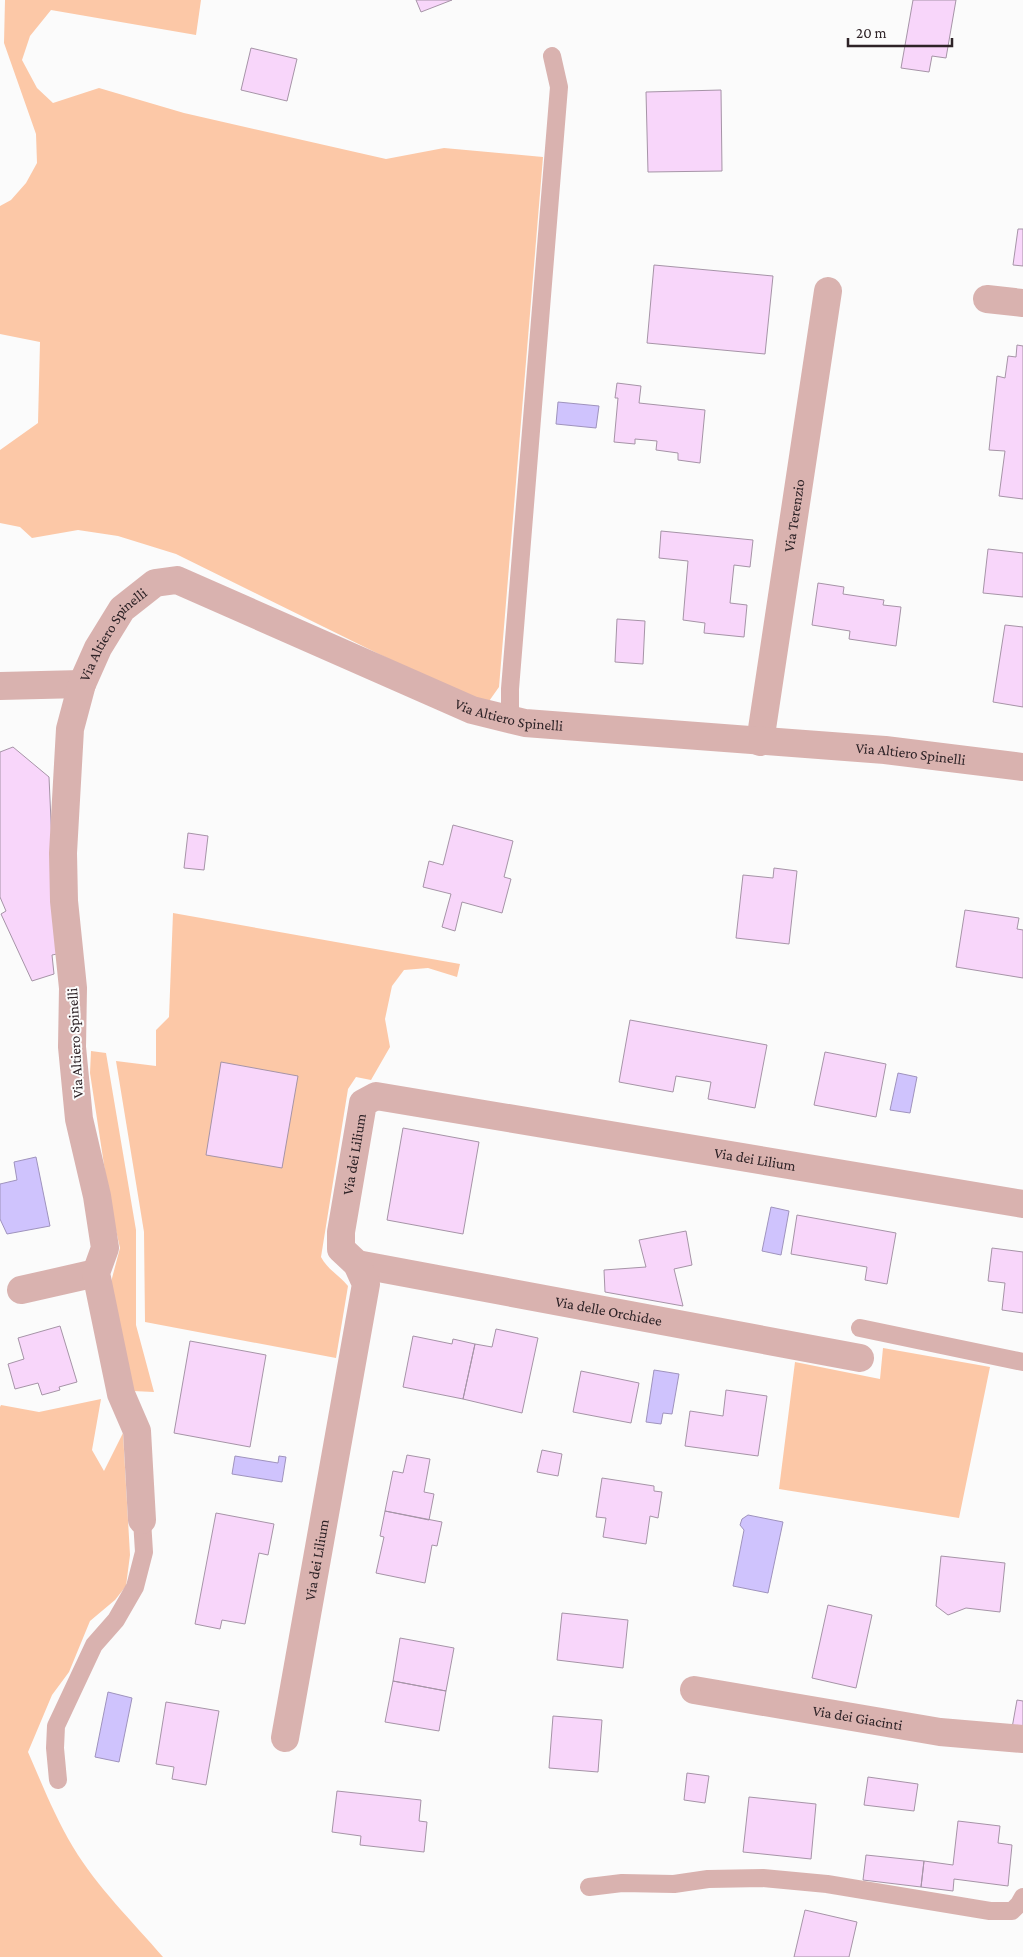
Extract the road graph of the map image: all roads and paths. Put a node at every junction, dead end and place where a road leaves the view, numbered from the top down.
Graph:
1 (552, 56) dead end
2 (828, 291) dead end
3 (987, 300) dead end
4 (1023, 303) edge
5 (82, 684) junction
6 (0, 686) edge
7 (510, 720) junction
8 (760, 742) junction
9 (1023, 767) edge
10 (1023, 1204) edge
11 (356, 1264) junction
12 (96, 1273) junction
13 (21, 1290) dead end
14 (860, 1328) dead end
15 (860, 1358) dead end
16 (1023, 1362) edge
17 (142, 1520) joint
18 (694, 1690) dead end
19 (285, 1738) dead end
20 (1023, 1739) edge
21 (58, 1780) dead end
22 (589, 1886) dead end
23 (1023, 1897) edge

1 - 7 lane
2 - 8 street, Via Terenzio
3 - 4 street
5 - 6 street
5 - 7 street, Via Altiero Spinelli
5 - 12 street, Via Altiero Spinelli
7 - 8 street, Via Altiero Spinelli
8 - 9 street, Via Altiero Spinelli
10 - 11 street, Via dei Lilium
11 - 15 street, Via delle Orchidee
11 - 19 street, Via dei Lilium
12 - 13 street
12 - 17 street
14 - 16 lane
17 - 21 lane
18 - 20 street, Via dei Giacinti
22 - 23 lane

